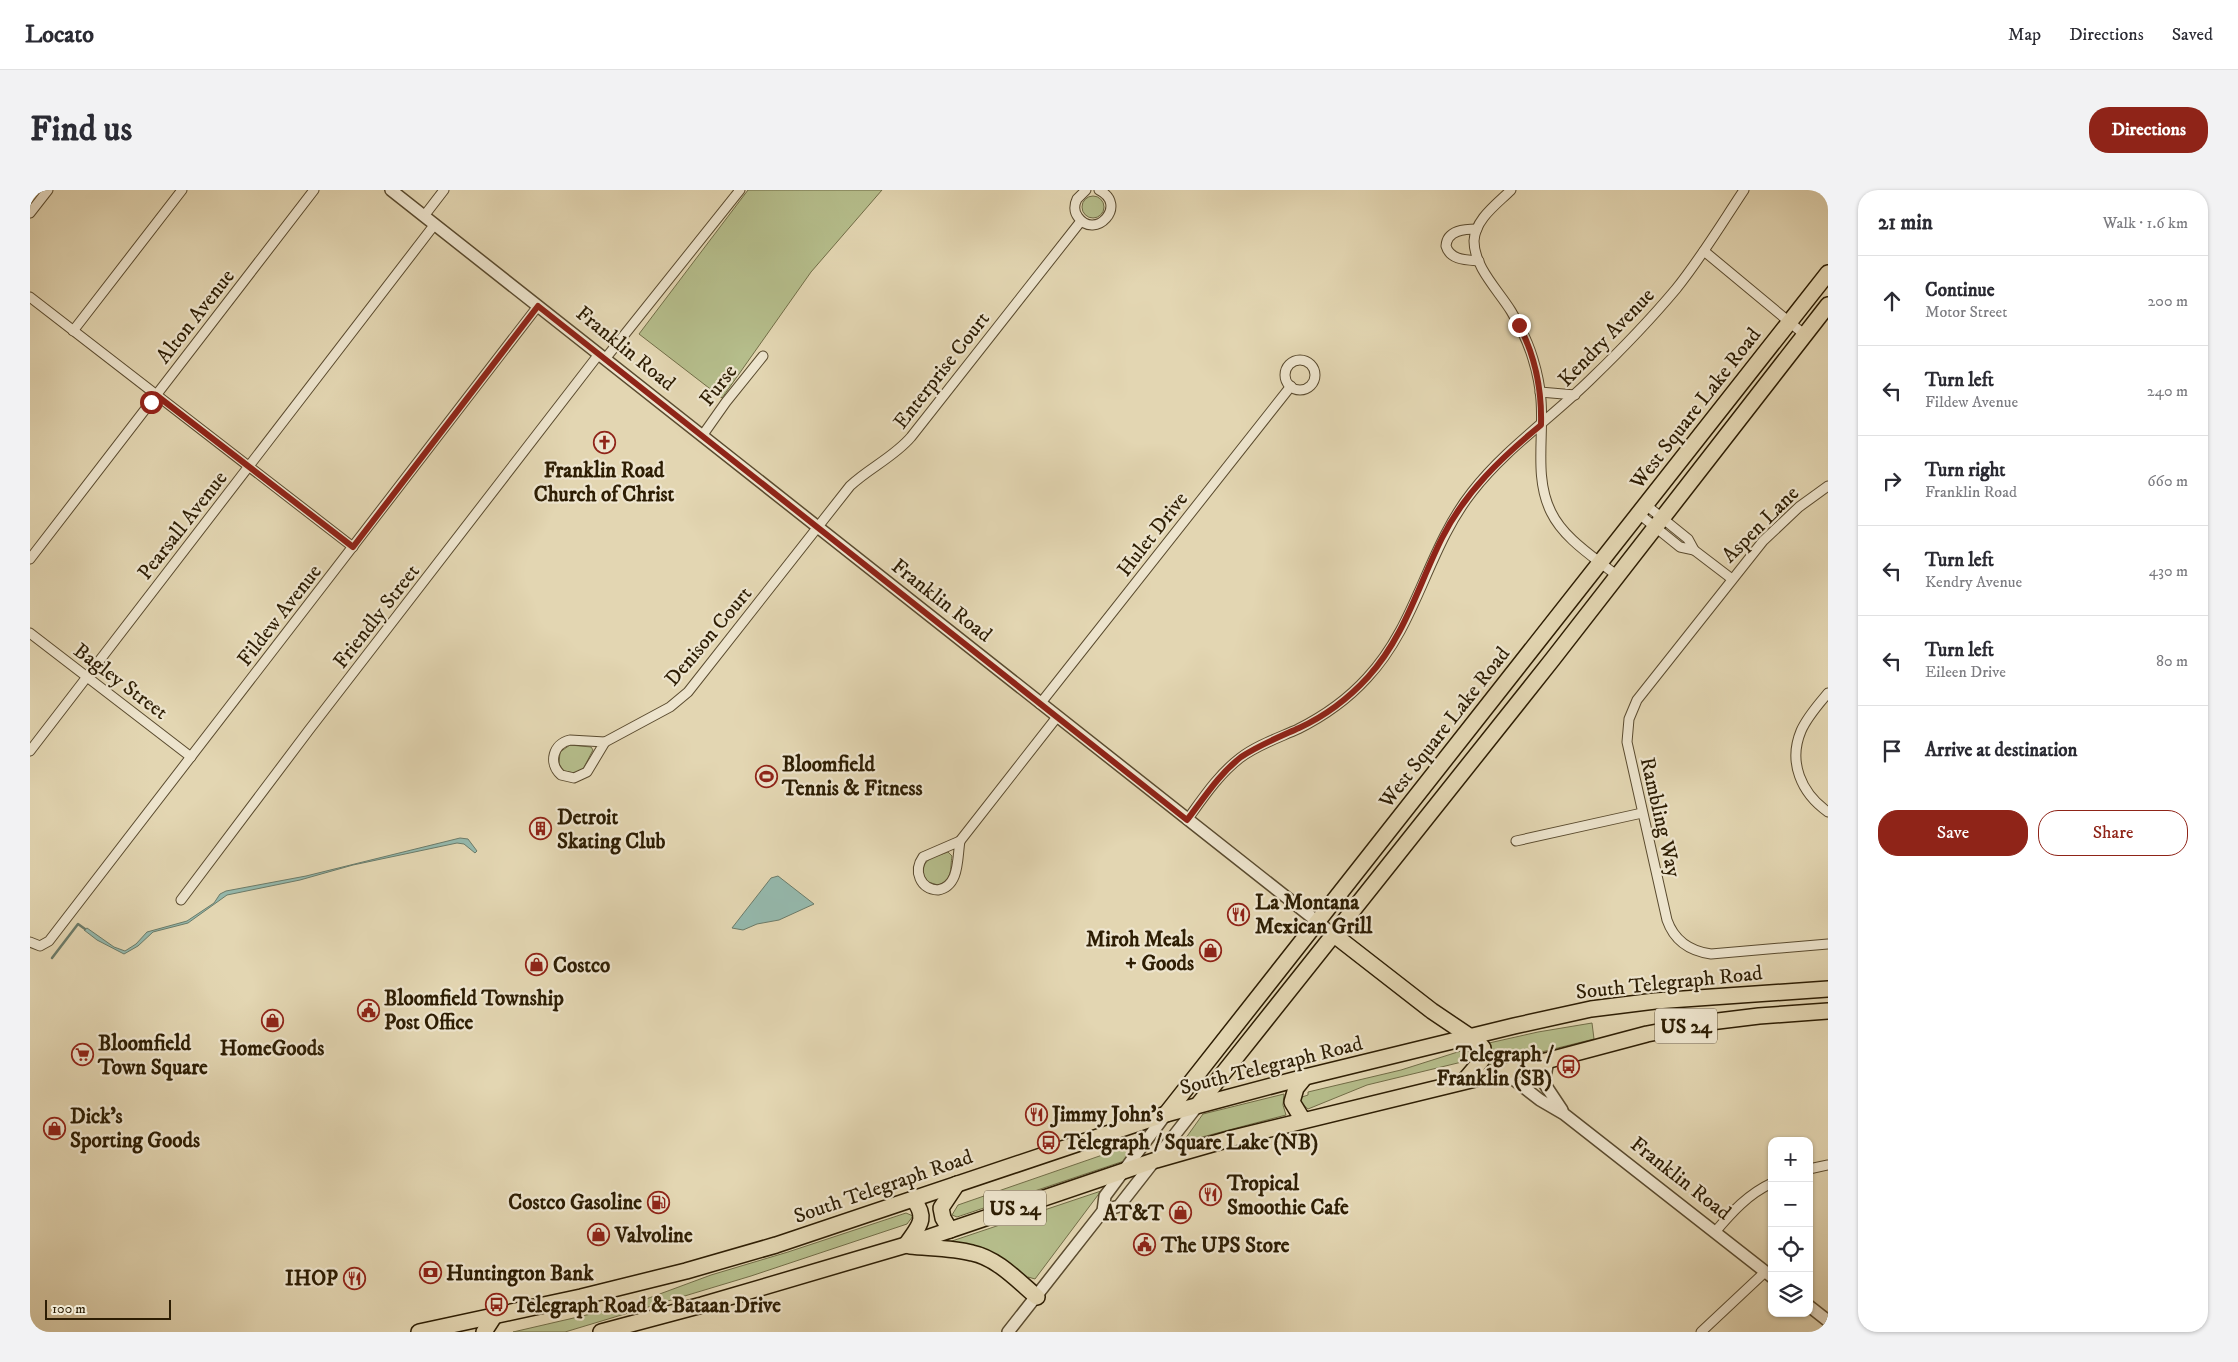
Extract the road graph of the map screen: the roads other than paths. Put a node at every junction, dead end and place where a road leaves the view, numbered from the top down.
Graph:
1 (48, 190) edge
2 (182, 190) edge
3 (314, 190) edge
4 (391, 190) edge
5 (444, 190) edge
6 (740, 190) edge
7 (1086, 190) edge
8 (1100, 190) edge
9 (1511, 190) edge
10 (1744, 190) edge
11 (30, 214) edge
12 (424, 216) junction
13 (1081, 221) junction
14 (435, 224) junction
15 (1477, 229) junction
16 (1704, 251) junction
17 (1478, 261) junction
18 (1828, 273) edge
19 (30, 297) edge
20 (1828, 305) edge
21 (538, 306) junction
22 (1789, 322) junction
23 (73, 331) junction
24 (1805, 334) junction
25 (602, 356) junction
26 (763, 356) dead end
27 (1291, 386) dead end
28 (1540, 392) junction
29 (156, 395) junction
30 (1574, 395) junction
31 (1541, 425) junction
32 (702, 436) junction
33 (249, 466) junction
34 (1828, 486) edge
35 (1642, 510) junction
36 (1658, 522) junction
37 (817, 528) junction
38 (353, 547) junction
39 (30, 559) edge
40 (1601, 563) junction
41 (1616, 575) junction
42 (1732, 579) junction
43 (30, 633) edge
44 (86, 677) junction
45 (1828, 693) edge
46 (1040, 704) junction
47 (1057, 718) junction
48 (605, 742) junction
49 (30, 751) edge
50 (191, 757) junction
51 (1642, 812) junction
52 (1828, 812) edge
53 (1187, 820) junction
54 (960, 841) junction
55 (1516, 841) dead end
56 (181, 900) dead end
57 (1317, 922) junction
58 (1333, 934) junction
59 (30, 942) edge
60 (1828, 944) edge
61 (1828, 989) edge
62 (1828, 1011) edge
63 (1473, 1036) junction
64 (1548, 1060) junction
65 (1504, 1072) junction
66 (1305, 1078) junction
67 (1464, 1081) junction
68 (1198, 1105) junction
69 (1166, 1114) junction
70 (1564, 1114) junction
71 (1303, 1120) junction
72 (1156, 1160) junction
73 (1828, 1165) edge
74 (1813, 1168) edge
75 (1124, 1171) junction
76 (957, 1184) junction
77 (1768, 1185) edge
78 (913, 1199) junction
79 (1103, 1211) junction
80 (950, 1230) junction
81 (1715, 1232) junction
82 (906, 1245) junction
83 (1768, 1274) edge
84 (1037, 1297) junction
85 (1813, 1309) edge
86 (495, 1315) junction
87 (1828, 1321) edge
88 (419, 1332) edge
89 (484, 1332) edge
90 (601, 1332) edge
91 (1008, 1332) edge
92 (1701, 1332) edge

1 - 11 street
2 - 23 street
3 - 29 street, Alton Avenue
4 - 12 street, Franklin Road
5 - 12 street
6 - 25 street, Friendly Street
7 - 13 street
8 - 13 street
9 - 15 street
10 - 16 street, Kendry Avenue
12 - 14 street, Franklin Road
13 - 37 street, Enterprise Court
14 - 21 street, Franklin Road
14 - 33 street, Pearsall Avenue
15 - 17 street
15 - 17 street
16 - 22 street
16 - 30 street, Kendry Avenue
17 - 28 street
18 - 22 highway, West Square Lake Road
19 - 23 street
20 - 24 highway, West Square Lake Road
21 - 25 street, Franklin Road
21 - 38 street, Fildew Avenue
22 - 24 street
22 - 35 highway, West Square Lake Road
23 - 29 street
24 - 36 highway, West Square Lake Road
25 - 32 street, Franklin Road
25 - 56 street, Friendly Street
26 - 32 street, Furse
27 - 46 street, Hulet Drive
28 - 30 street
28 - 31 street
29 - 33 street
29 - 39 street, Alton Avenue
30 - 31 street, Kendry Avenue
31 - 40 street
31 - 53 street, Kendry Avenue
32 - 37 street, Franklin Road
33 - 38 street
33 - 44 street, Pearsall Avenue
34 - 42 street, Aspen Lane
35 - 36 street, Aspen Lane
35 - 40 highway, West Square Lake Road
36 - 41 highway, West Square Lake Road
36 - 42 street, Aspen Lane
37 - 46 street, Franklin Road
37 - 48 street, Denison Court
38 - 50 street, Fildew Avenue
40 - 41 street
40 - 57 highway, West Square Lake Road
41 - 58 highway, West Square Lake Road
42 - 51 street, Rambling Way
43 - 44 street, Bagley Street
44 - 49 street, Pearsall Avenue
44 - 50 street, Bagley Street
45 - 52 street
46 - 47 street, Franklin Road
47 - 53 street, Franklin Road
47 - 54 street
48 - 48 street, Denison Court
50 - 59 street, Fildew Avenue
51 - 55 street
51 - 60 street, Rambling Way
53 - 57 street, Franklin Road
54 - 54 street
57 - 58 street, Franklin Road
57 - 69 highway, West Square Lake Road
58 - 63 highway, Franklin Road
58 - 68 highway, West Square Lake Road
61 - 63 highway, South Telegraph Road / US 24
62 - 64 highway, South Telegraph Road / US 24
63 - 66 highway, South Telegraph Road / US 24
63 - 67 highway
64 - 65 highway, South Telegraph Road / US 24
64 - 70 street, Franklin Road
65 - 67 highway, South Telegraph Road / US 24
65 - 70 street, Franklin Road
66 - 68 highway, South Telegraph Road / US 24
66 - 71 highway
67 - 71 highway, South Telegraph Road / US 24
68 - 69 highway, South Telegraph Road / US 24
68 - 72 street, West Square Lake Road
69 - 75 street, West Square Lake Road
69 - 76 highway, South Telegraph Road / US 24
70 - 81 street, Franklin Road
71 - 72 highway, South Telegraph Road / US 24
72 - 75 highway, South Telegraph Road / US 24
72 - 79 street, West Square Lake Road
73 - 74 street
75 - 79 street, West Square Lake Road
75 - 80 highway, South Telegraph Road / US 24
76 - 78 highway, South Telegraph Road / US 24
76 - 80 highway
77 - 81 street
78 - 82 highway
78 - 86 highway, South Telegraph Road / US 24
79 - 84 street, West Square Lake Road
80 - 82 highway, South Telegraph Road / US 24
81 - 83 street, Franklin Road
82 - 84 highway
82 - 90 highway, South Telegraph Road / US 24
83 - 92 street
84 - 91 street, West Square Lake Road
85 - 87 street
86 - 88 highway, South Telegraph Road / US 24
86 - 89 highway

